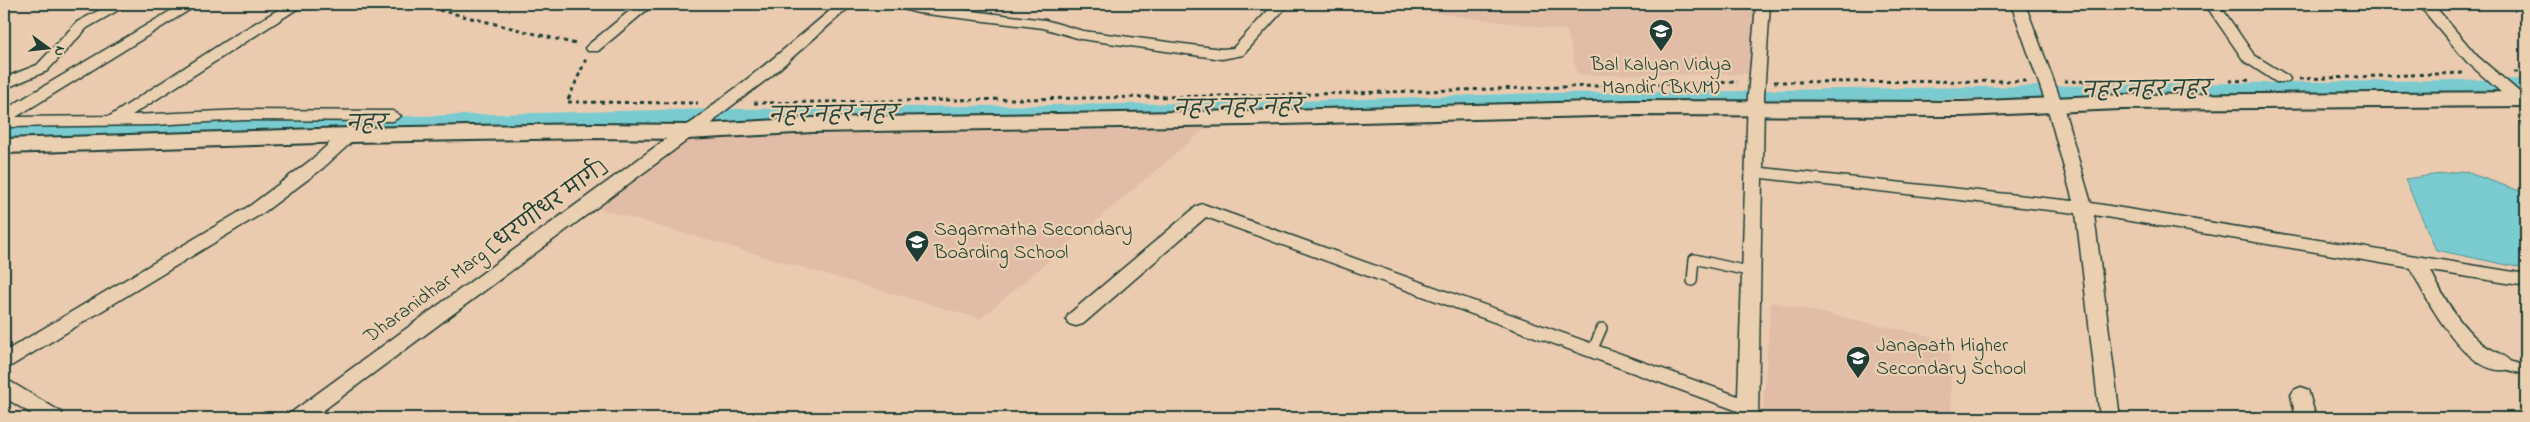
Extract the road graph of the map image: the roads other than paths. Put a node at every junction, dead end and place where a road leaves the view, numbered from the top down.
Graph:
1 (122, 4) edge
2 (192, 4) edge
3 (298, 4) edge
4 (647, 4) edge
5 (846, 4) edge
6 (900, 4) edge
7 (1282, 4) edge
8 (1763, 4) edge
9 (2018, 4) edge
10 (2212, 4) edge
11 (2425, 4) edge
12 (593, 48) road end
13 (2282, 79) road end
14 (4, 84) edge
15 (2050, 94) junction
16 (2517, 97) edge
17 (1755, 108) junction
18 (393, 116) dead end
19 (4, 117) edge
20 (114, 120) junction
21 (4, 122) edge
22 (693, 129) junction
23 (349, 135) junction
24 (4, 146) edge
25 (1754, 172) junction
26 (2084, 208) junction
27 (2418, 262) junction
28 (1753, 272) junction
29 (2526, 280) edge
30 (1692, 281) dead end
31 (1076, 319) dead end
32 (1602, 328) dead end
33 (1592, 351) junction
34 (4, 361) edge
35 (2502, 364) joint
36 (2526, 370) edge
37 (4, 387) edge
38 (2301, 395) dead end
39 (1748, 413) edge
40 (54, 418) edge
41 (299, 418) edge
42 (2110, 418) edge
43 (2306, 418) edge

1 - 14 street
2 - 19 street
3 - 20 street
4 - 12 street
5 - 22 street, Dharanidhar Marg [धरणीधर मार्ग]
6 - 7 street
8 - 17 street
9 - 15 street
10 - 13 street
11 - 16 street
15 - 16 street
15 - 17 street
15 - 26 street
17 - 22 street
17 - 25 street
18 - 20 street
20 - 21 street
22 - 23 street
22 - 41 street, Dharanidhar Marg [धरणीधर मार्ग]
23 - 24 street
23 - 34 street
25 - 26 street
25 - 28 street
26 - 27 street
26 - 42 street
27 - 29 street
27 - 35 street
28 - 30 lane
28 - 39 street
31 - 33 street
32 - 33 lane
33 - 39 street
35 - 36 lane
37 - 40 street
38 - 43 street

